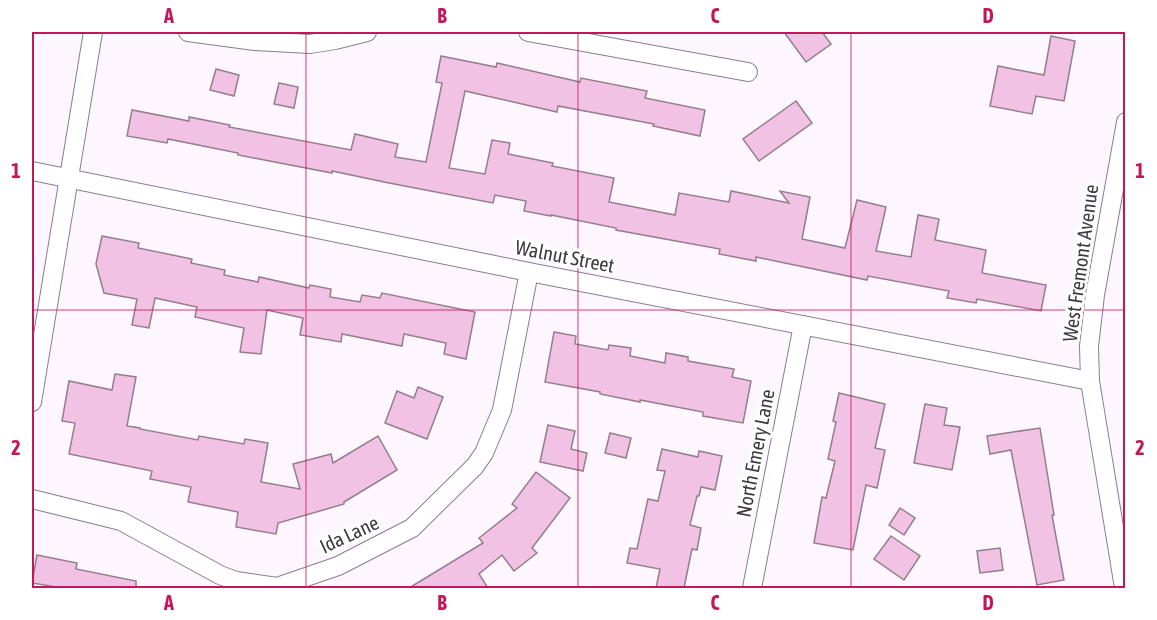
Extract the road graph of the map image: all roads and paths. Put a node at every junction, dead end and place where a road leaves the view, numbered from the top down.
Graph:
1 (93, 32) edge
2 (188, 32) edge
3 (367, 32) edge
4 (528, 32) edge
5 (748, 72) dead end
6 (1125, 122) edge
7 (32, 171) edge
8 (68, 178) junction
9 (529, 272) junction
10 (803, 325) junction
11 (1090, 381) junction
12 (32, 402) edge
13 (32, 499) edge
14 (1122, 557) edge
15 (752, 588) edge
16 (1124, 588) edge

1 - 8 street
2 - 3 street
4 - 5 street
6 - 11 street, West Fremont Avenue
7 - 8 street, Walnut Street
8 - 9 street, Walnut Street
8 - 12 street
9 - 10 street, Walnut Street
9 - 13 street, Ida Lane
10 - 11 street, Walnut Street
10 - 15 street, North Emery Lane
11 - 14 street, West Fremont Avenue
14 - 16 street, West Fremont Avenue

